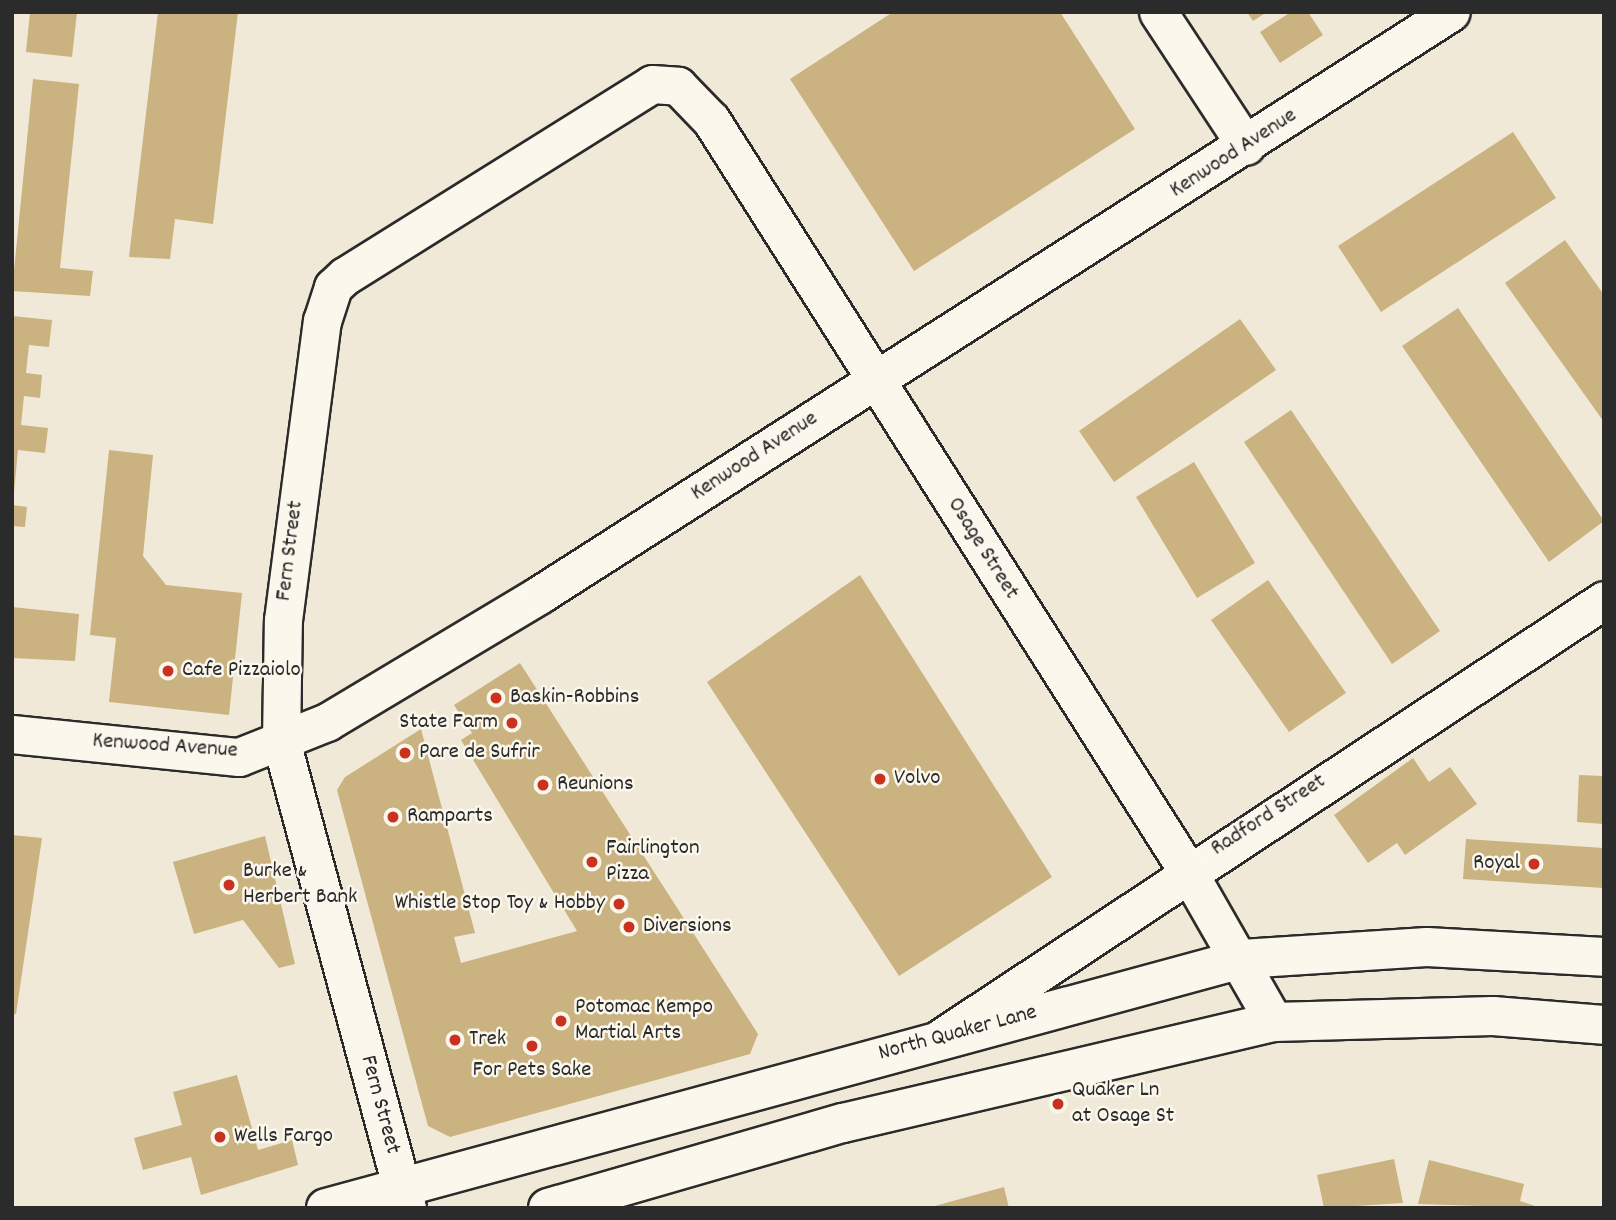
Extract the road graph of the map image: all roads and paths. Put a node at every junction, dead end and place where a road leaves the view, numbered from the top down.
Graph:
1 (1158, 12) edge
2 (1451, 12) edge
3 (678, 86) joint
4 (1246, 146) junction
5 (876, 380) junction
6 (1604, 600) edge
7 (12, 734) edge
8 (281, 742) junction
9 (1187, 870) junction
10 (1604, 957) edge
11 (1242, 959) junction
12 (1273, 1022) junction
13 (1604, 1025) edge
14 (940, 1039) junction
15 (404, 1196) edge
16 (326, 1208) edge
17 (548, 1208) edge

1 - 4 street
2 - 4 street, Kenwood Avenue
3 - 5 street, Osage Street
3 - 8 street, Fern Street
4 - 5 street, Kenwood Avenue
5 - 8 street, Kenwood Avenue
5 - 9 street, Osage Street
6 - 9 street, Radford Street
7 - 8 street, Kenwood Avenue
8 - 15 street, Fern Street
9 - 11 street, Osage Street
9 - 14 street, Radford Street
10 - 11 main road, North Quaker Lane
11 - 12 street, Osage Street
11 - 14 main road, North Quaker Lane
12 - 13 main road
12 - 17 main road
14 - 15 main road, North Quaker Lane
15 - 16 main road, North Quaker Lane

